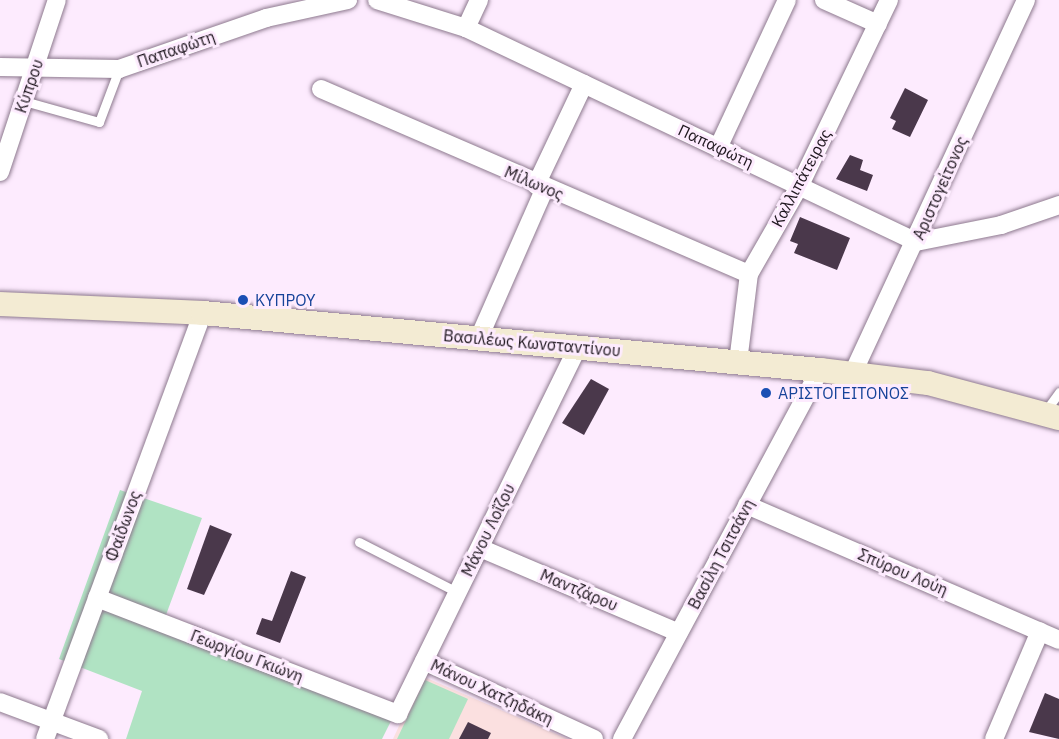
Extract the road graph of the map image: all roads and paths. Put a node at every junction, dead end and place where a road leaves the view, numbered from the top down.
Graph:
1 (57, 0) edge
2 (336, 0) edge
3 (348, 0) edge
4 (377, 0) edge
5 (479, 0) edge
6 (787, 0) edge
7 (824, 0) edge
8 (889, 0) edge
9 (1026, 0) edge
10 (878, 24) junction
11 (466, 28) junction
12 (0, 67) edge
13 (119, 69) junction
14 (35, 70) junction
15 (584, 84) junction
16 (321, 89) dead end
17 (24, 101) junction
18 (718, 148) junction
19 (0, 172) edge
20 (800, 185) junction
21 (540, 186) junction
22 (1059, 205) edge
23 (916, 242) junction
24 (748, 274) junction
25 (0, 304) edge
26 (203, 313) junction
27 (479, 338) junction
28 (578, 347) junction
29 (738, 362) junction
30 (820, 370) junction
31 (852, 375) junction
32 (1059, 392) edge
33 (1051, 416) edge
34 (747, 505) junction
35 (359, 542) dead end
36 (480, 548) junction
37 (457, 592) junction
38 (97, 598) junction
39 (1040, 631) junction
40 (679, 633) junction
41 (1059, 640) edge
42 (424, 661) junction
43 (0, 702) edge
44 (398, 714) joint
45 (52, 720) junction
46 (996, 738) edge
47 (45, 739) edge
48 (99, 739) edge
49 (594, 739) edge
50 (622, 739) edge

1 - 14 street, Κύπρου
2 - 3 street, Παπαφώτη
2 - 13 street, Παπαφώτη
4 - 11 street, Παπαφώτη
5 - 11 street
6 - 18 street
7 - 10 street
8 - 10 street, Καλλιπάτειρας
9 - 23 street, Αριστογείτονος
10 - 20 street, Καλλιπάτειρας
11 - 15 street, Παπαφώτη
12 - 14 street, Παπαφώτη
13 - 14 street, Παπαφώτη
13 - 17 lane
14 - 17 street, Κύπρου
15 - 18 street, Παπαφώτη
15 - 21 street
16 - 21 street, Μίλωνος
17 - 19 street, Κύπρου
18 - 20 street, Παπαφώτη
20 - 23 street, Παπαφώτη
20 - 24 street, Καλλιπάτειρας
21 - 24 street, Μίλωνος
21 - 27 street
22 - 23 street
23 - 31 street, Αριστογείτονος
24 - 29 street, Καλλιπάτειρας
25 - 26 main road, Βασιλέως Κωνσταντίνου
26 - 27 main road, Βασιλέως Κωνσταντίνου
26 - 38 street, Φαίδωνος
27 - 28 main road, Βασιλέως Κωνσταντίνου
28 - 29 main road, Βασιλέως Κωνσταντίνου
28 - 36 street, Μάνου Λοΐζου
29 - 30 main road, Βασιλέως Κωνσταντίνου
30 - 31 main road, Βασιλέως Κωνσταντίνου
30 - 34 street, Βασίλη Τσιτσάνη
31 - 33 main road, Βασιλέως Κωνσταντίνου
32 - 33 lane
34 - 39 street, Σπύρου Λούη
34 - 40 street, Βασίλη Τσιτσάνη
35 - 37 lane
36 - 37 street, Μάνου Λοΐζου
36 - 40 street, Μαντζάρου
37 - 42 street, Μάνου Λοΐζου
38 - 44 street, Γεωργίου Γκιώνη
38 - 45 street, Φαίδωνος
39 - 41 street, Σπύρου Λούη
39 - 46 street
40 - 50 street, Βασίλη Τσιτσάνη
42 - 44 street, Μάνου Λοΐζου
42 - 49 street, Μάνου Χατζηδάκη
43 - 45 street
45 - 47 street, Φαίδωνος
45 - 48 street

